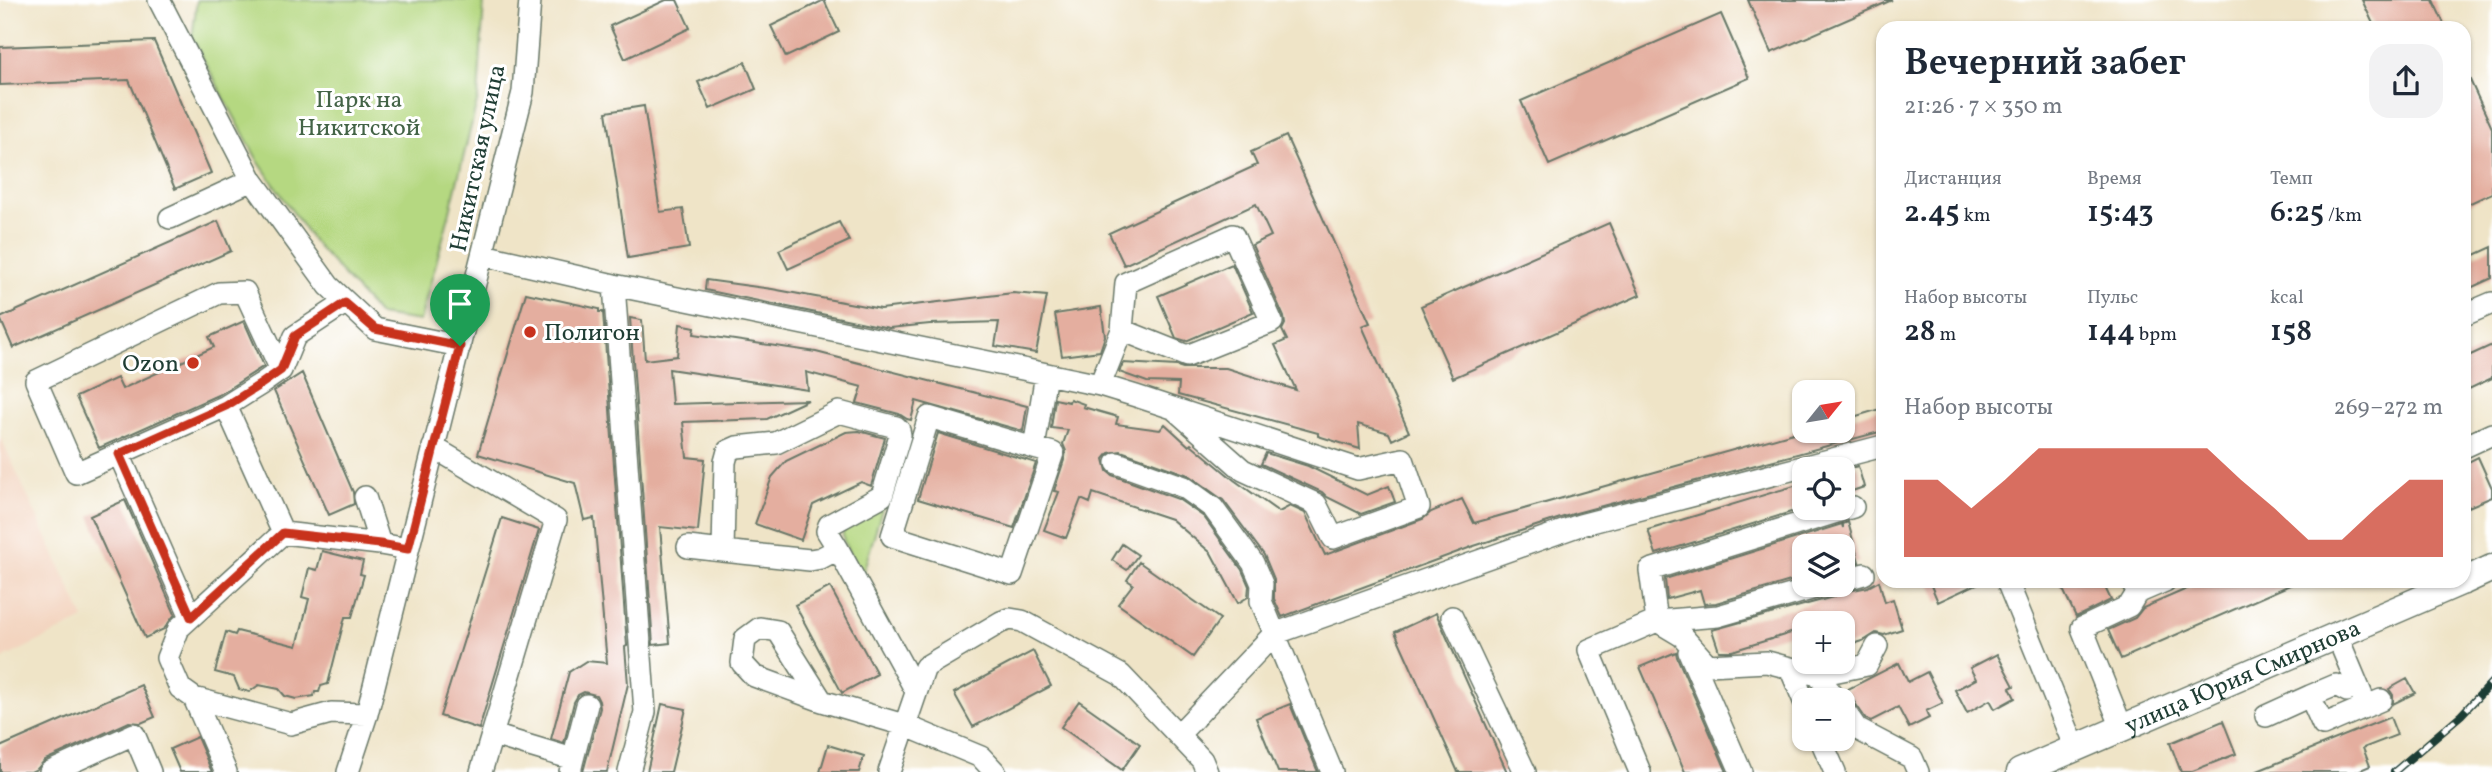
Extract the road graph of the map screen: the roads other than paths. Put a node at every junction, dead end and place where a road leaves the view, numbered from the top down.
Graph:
1 (159, 0) edge
2 (530, 0) edge
3 (252, 180) junction
4 (170, 218) dead end
5 (483, 255) junction
6 (614, 285) junction
7 (345, 303) junction
8 (2492, 303) edge
9 (2471, 312) edge
10 (1122, 330) junction
11 (460, 346) junction
12 (281, 370) junction
13 (1045, 374) junction
14 (1100, 385) junction
15 (226, 406) junction
16 (1174, 409) junction
17 (2492, 434) edge
18 (2471, 444) edge
19 (433, 447) junction
20 (1034, 448) junction
21 (1876, 448) edge
22 (119, 454) junction
23 (1116, 463) dead end
24 (365, 496) dead end
25 (1811, 520) edge
26 (283, 533) junction
27 (380, 544) junction
28 (688, 547) dead end
29 (408, 549) junction
30 (838, 549) junction
31 (723, 551) junction
32 (2492, 568) edge
33 (1864, 574) dead end
34 (1855, 577) edge
35 (2471, 577) edge
36 (2010, 588) edge
37 (2134, 588) edge
38 (2447, 588) edge
39 (1792, 595) edge
40 (191, 617) junction
41 (1452, 617) dead end
42 (1657, 621) junction
43 (1274, 634) junction
44 (1682, 636) junction
45 (2337, 636) junction
46 (1877, 646) dead end
47 (1855, 667) edge
48 (1790, 668) joint
49 (1818, 674) edge
50 (1798, 688) edge
51 (1828, 688) edge
52 (916, 691) junction
53 (2310, 696) junction
54 (2369, 697) junction
55 (194, 698) junction
56 (822, 701) dead end
57 (587, 705) dead end
58 (366, 714) junction
59 (2266, 716) dead end
60 (904, 725) junction
61 (1855, 726) edge
62 (2122, 728) junction
63 (493, 735) junction
64 (1178, 735) junction
65 (2075, 748) junction
66 (1826, 751) edge
67 (572, 765) edge
68 (50, 772) edge
69 (150, 772) edge
70 (226, 772) edge
71 (348, 772) edge
72 (481, 772) edge
73 (629, 772) edge
74 (889, 772) edge
75 (995, 772) edge
76 (1207, 772) edge
77 (1332, 772) edge
78 (1525, 772) edge
79 (1640, 772) edge
80 (1741, 772) edge
81 (1835, 772) edge
82 (1918, 772) edge
83 (2020, 772) edge

1 - 3 street
2 - 5 street, Никитская улица
3 - 4 street
3 - 7 street
5 - 6 street
5 - 11 street, Никитская улица
6 - 13 street
6 - 73 street
7 - 11 street
7 - 12 street
8 - 9 street
10 - 10 street
10 - 14 street
11 - 19 street, Никитская улица
12 - 15 street
12 - 22 street
13 - 14 street
13 - 20 street
14 - 16 street
15 - 22 street
15 - 26 street
16 - 16 street
17 - 18 street
19 - 29 street, Никитская улица
19 - 63 street
20 - 20 street
21 - 43 street
22 - 40 street
23 - 43 street
24 - 27 street
25 - 42 street
26 - 27 street
26 - 40 street
27 - 29 street
28 - 31 street
29 - 58 street, Никитская улица
30 - 31 street
30 - 31 street
30 - 52 street
32 - 35 main road, улица Юрия Смирнова
33 - 34 street
36 - 65 street
37 - 62 street
38 - 45 main road, улица Юрия Смирнова
39 - 42 street
40 - 55 street
41 - 78 street
42 - 44 street
42 - 79 street
43 - 64 street
43 - 77 street
44 - 48 street
44 - 80 street
45 - 54 street
45 - 62 main road, улица Юрия Смирнова
46 - 47 street
48 - 50 street
49 - 51 street
52 - 60 street
52 - 64 street
53 - 54 street
53 - 54 street
53 - 59 street
55 - 58 street
55 - 70 street
56 - 60 street
57 - 67 street
58 - 71 street, Никитская улица
60 - 74 street
60 - 75 street
61 - 82 street
62 - 65 main road, улица Юрия Смирнова
63 - 67 street
63 - 72 street
64 - 76 street
65 - 83 main road, улица Юрия Смирнова
66 - 81 street
68 - 69 street

